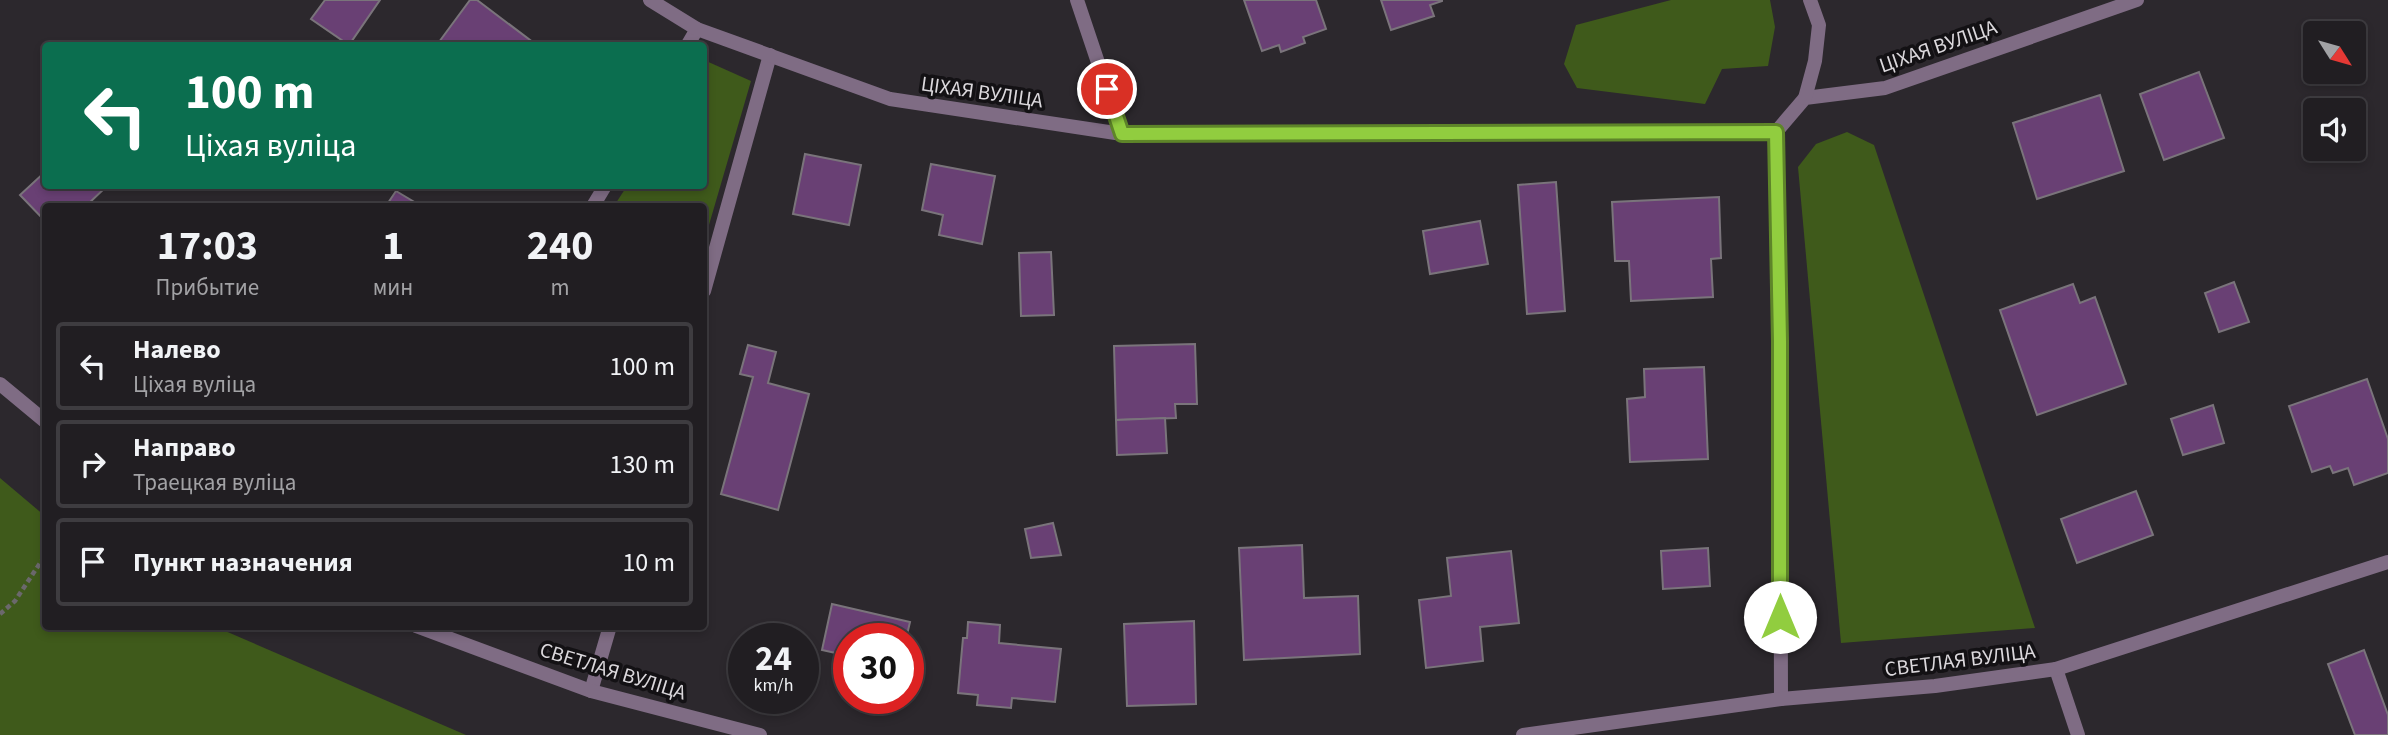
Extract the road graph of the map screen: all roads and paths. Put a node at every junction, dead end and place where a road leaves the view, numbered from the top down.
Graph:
1 (650, 0) edge
2 (1077, 0) edge
3 (1810, 0) edge
4 (2137, 0) edge
5 (697, 29) junction
6 (689, 42) edge
7 (769, 55) junction
8 (1805, 98) junction
9 (1776, 132) junction
10 (1122, 134) junction
11 (707, 280) edge
12 (0, 384) edge
13 (42, 419) edge
14 (42, 560) edge
15 (2388, 562) edge
16 (0, 614) edge
17 (426, 630) edge
18 (609, 630) edge
19 (2056, 669) junction
20 (592, 691) junction
21 (1781, 699) junction
22 (760, 735) edge
23 (1523, 735) edge
24 (2078, 735) edge

1 - 5 street, ЦІХАЯ ВУЛІЦА
2 - 10 street
3 - 8 street
4 - 8 street, ЦІХАЯ ВУЛІЦА
5 - 6 street
5 - 7 street, ЦІХАЯ ВУЛІЦА
7 - 10 street, ЦІХАЯ ВУЛІЦА
7 - 11 street
8 - 9 street
9 - 10 street, ЦІХАЯ ВУЛІЦА
9 - 21 street
12 - 13 street
14 - 16 path
15 - 19 street, СВЕТЛАЯ ВУЛІЦА
17 - 20 street, СВЕТЛАЯ ВУЛІЦА
18 - 20 street
19 - 21 street, СВЕТЛАЯ ВУЛІЦА
19 - 24 street
20 - 22 street, СВЕТЛАЯ ВУЛІЦА
21 - 23 street, СВЕТЛАЯ ВУЛІЦА

